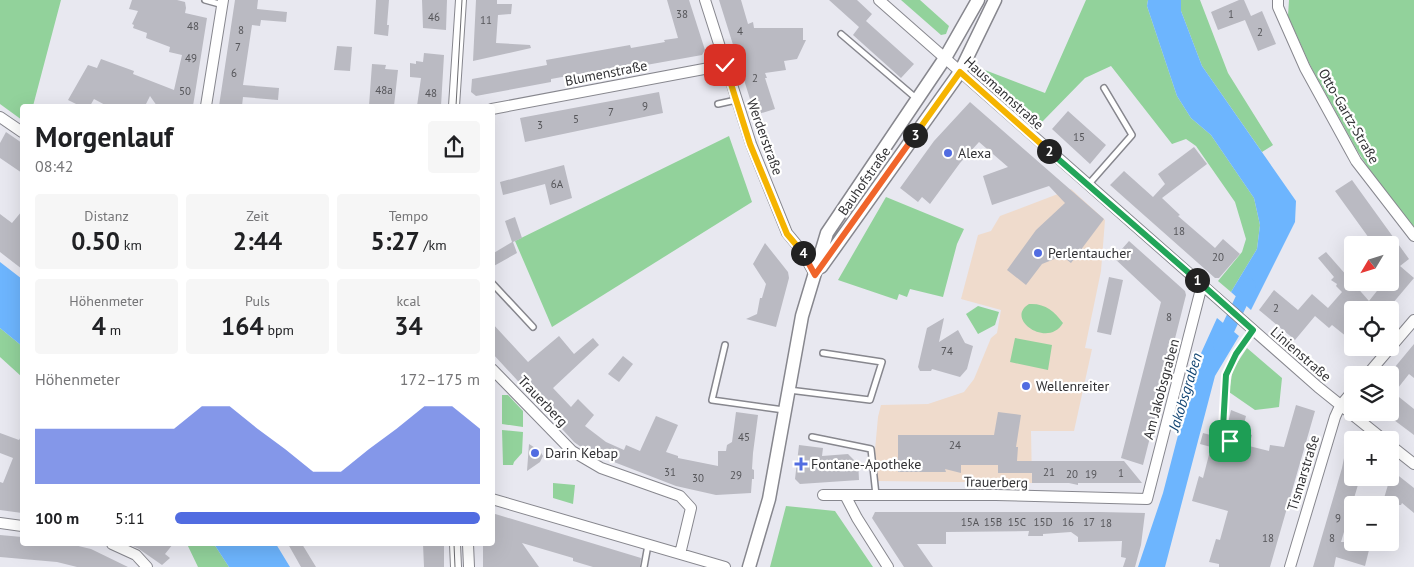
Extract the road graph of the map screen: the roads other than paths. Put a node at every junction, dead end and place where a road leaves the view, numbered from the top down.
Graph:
1 (205, 0) edge
2 (461, 0) edge
3 (705, 0) edge
4 (879, 0) edge
5 (978, 0) edge
6 (995, 0) edge
7 (1278, 0) edge
8 (223, 2) edge
9 (841, 34) dead end
10 (945, 58) junction
11 (725, 65) junction
12 (960, 72) junction
13 (1104, 88) dead end
14 (736, 100) junction
15 (918, 100) junction
16 (206, 104) edge
17 (454, 104) edge
18 (718, 104) dead end
19 (495, 107) edge
20 (0, 117) edge
21 (20, 131) edge
22 (1088, 185) junction
23 (1414, 236) edge
24 (815, 275) junction
25 (1202, 285) junction
26 (495, 286) edge
27 (1414, 320) edge
28 (533, 327) dead end
29 (1251, 328) junction
30 (725, 345) dead end
31 (823, 353) dead end
32 (1375, 366) edge
33 (495, 371) edge
34 (788, 390) junction
35 (1344, 401) edge
36 (1340, 406) junction
37 (785, 410) junction
38 (1372, 431) edge
39 (812, 437) dead end
40 (1230, 441) dead end
41 (1399, 452) edge
42 (1414, 464) edge
43 (823, 494) dead end
44 (846, 495) junction
45 (876, 496) junction
46 (1146, 499) joint
47 (495, 500) edge
48 (0, 523) edge
49 (20, 526) edge
50 (648, 545) junction
51 (116, 546) edge
52 (455, 546) edge
53 (468, 546) edge
54 (680, 554) junction
55 (147, 567) edge
56 (456, 567) edge
57 (469, 567) edge
58 (644, 567) edge
59 (725, 567) edge
60 (749, 567) edge
61 (888, 567) edge
62 (1290, 567) edge

1 - 8 lane
2 - 17 street
3 - 11 street, Werderstraße
4 - 10 street, Hausmannstraße
5 - 10 street, Bauhofstraße
6 - 12 street, Bauhofstraße
7 - 23 street, Otto-Gartz-Straße
8 - 16 street
9 - 15 lane
10 - 12 street, Hausmannstraße
10 - 15 street, Bauhofstraße
11 - 14 street, Werderstraße
11 - 19 street, Blumenstraße
12 - 22 street, Hausmannstraße
12 - 24 street, Bauhofstraße
13 - 22 lane
14 - 18 lane
14 - 24 street, Werderstraße
15 - 24 street, Bauhofstraße
20 - 21 street
22 - 25 street, Hausmannstraße
24 - 34 street, Bauhofstraße
25 - 29 street, Linienstraße
25 - 46 street, Am Jakobsgraben
26 - 28 lane
27 - 32 street
29 - 36 street, Linienstraße
29 - 40 lane
30 - 37 lane
31 - 34 lane
33 - 54 street, Trauerberg
34 - 37 street, Bauhofstraße
35 - 36 street, Tismarstraße
36 - 38 street, Linienstraße
36 - 62 street, Tismarstraße
37 - 60 street, Bauhofstraße
39 - 45 lane
41 - 42 street
43 - 44 street, Trauerberg
44 - 45 street, Trauerberg
44 - 61 street
45 - 46 street, Trauerberg
47 - 50 street
48 - 49 street
50 - 54 street
50 - 58 lane
51 - 55 street
52 - 56 street
53 - 57 street
54 - 59 street

